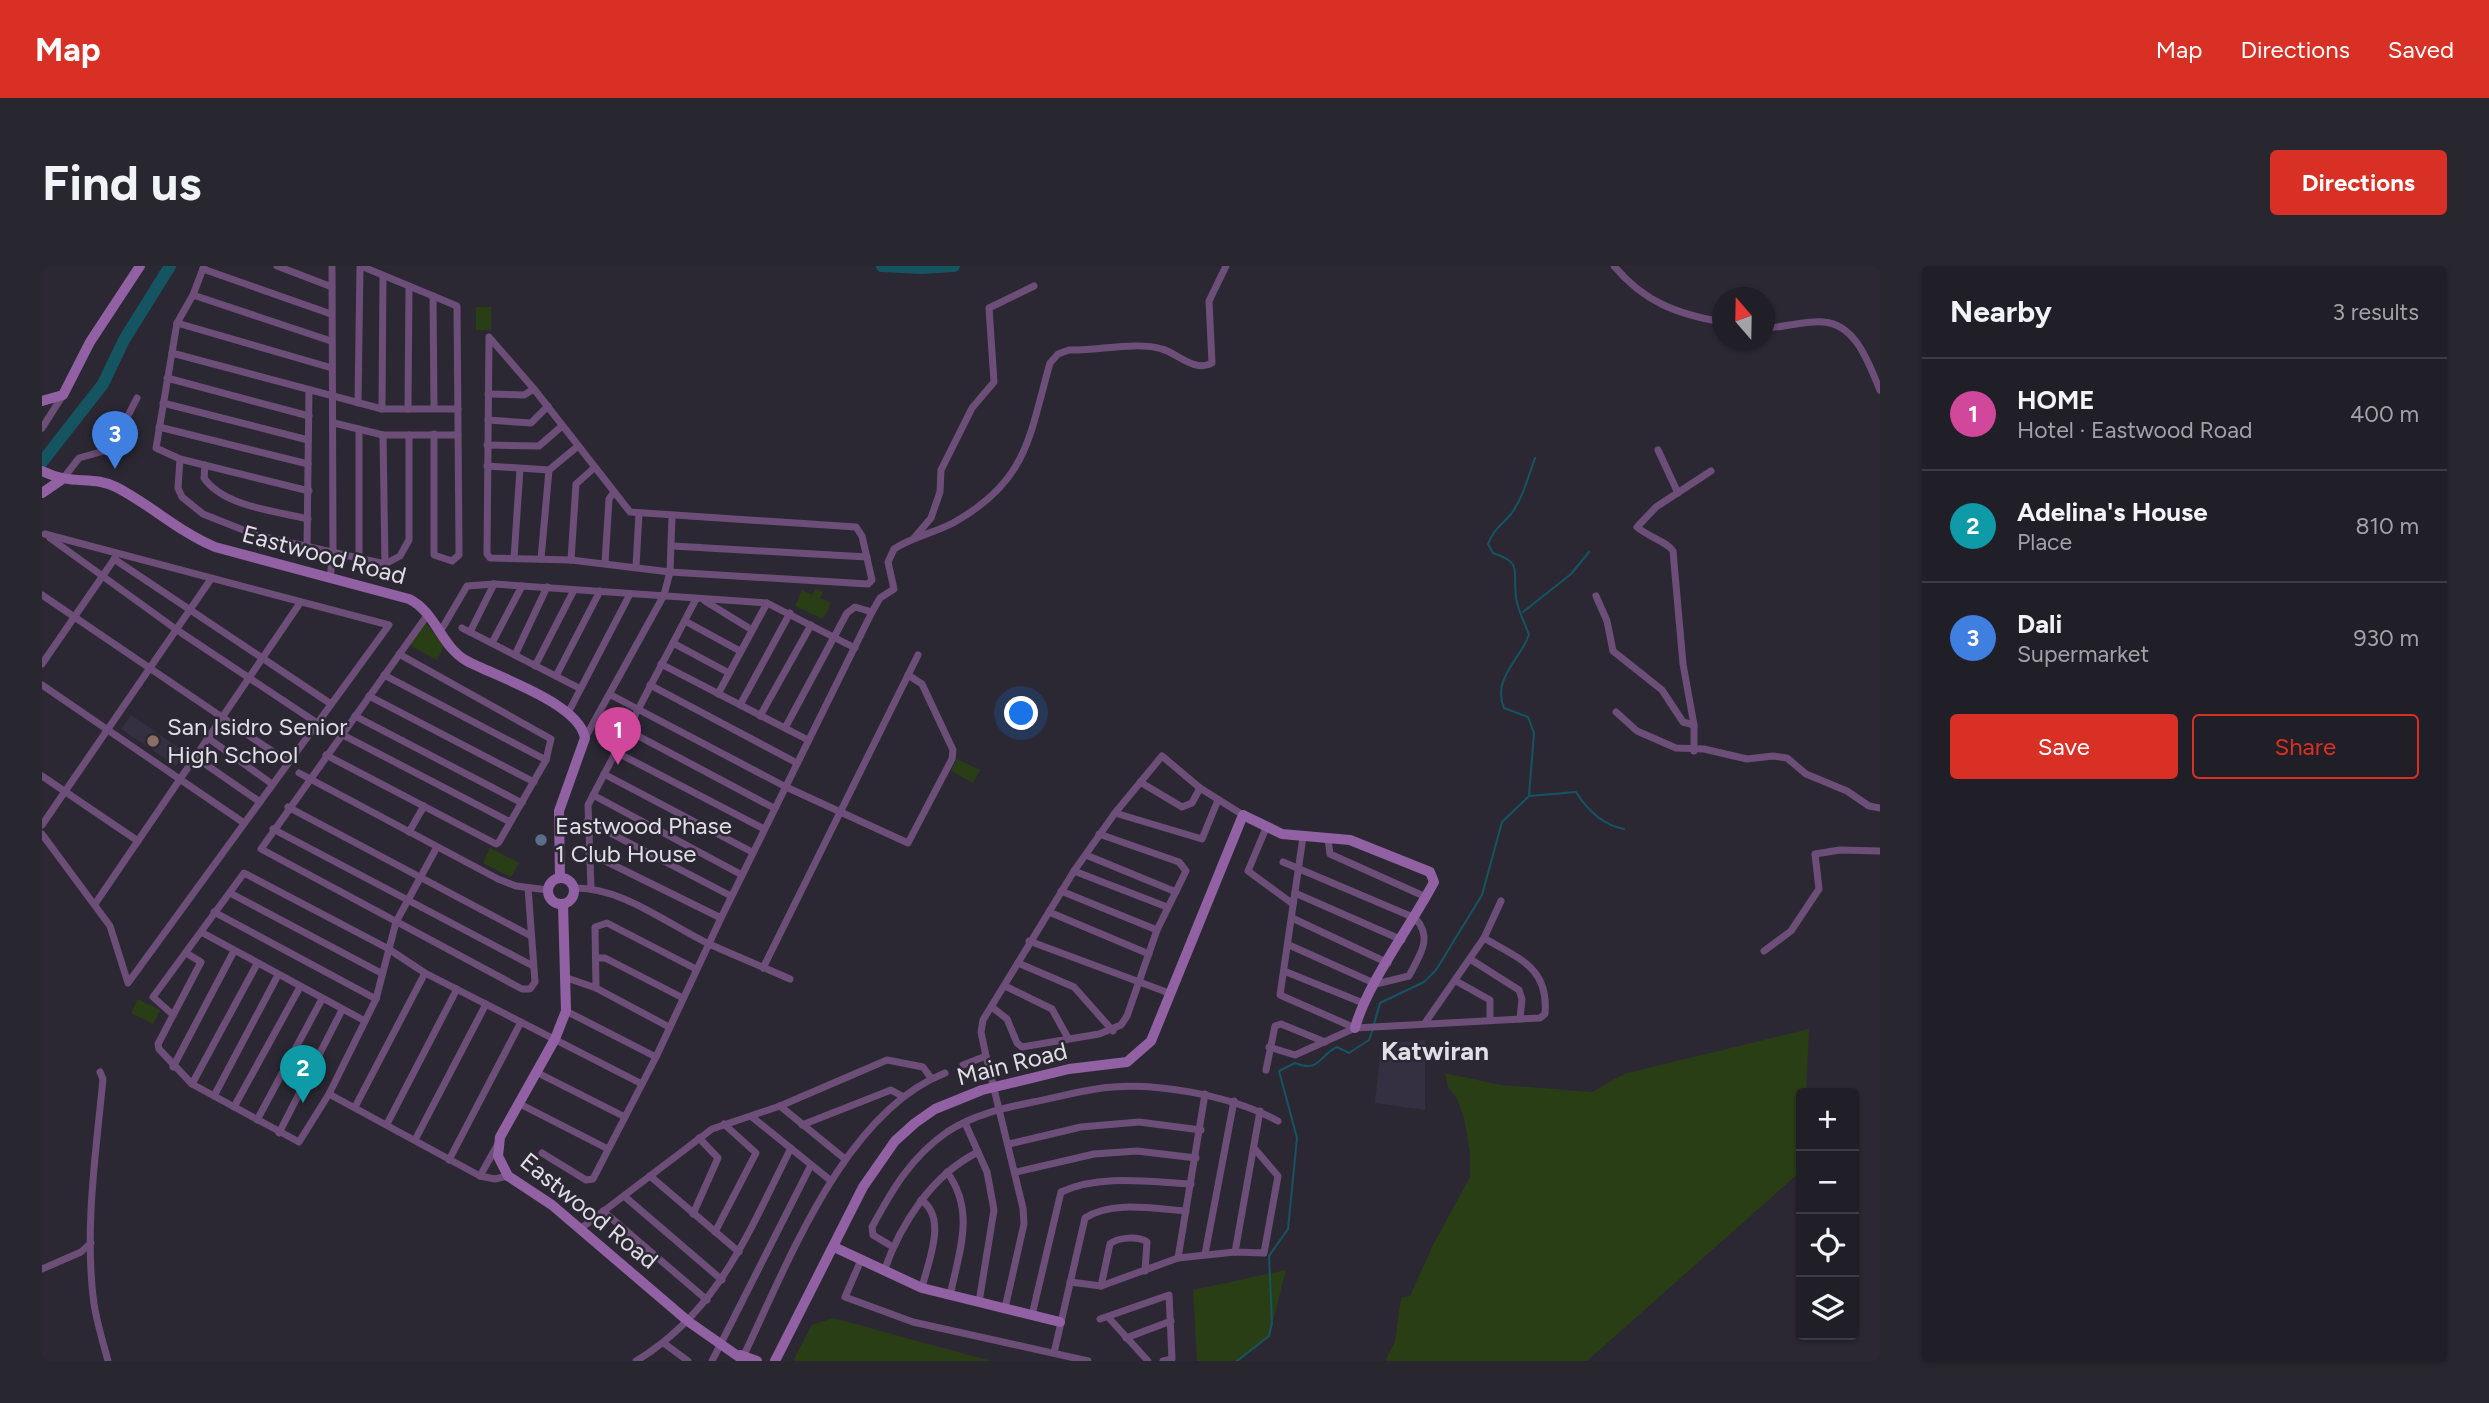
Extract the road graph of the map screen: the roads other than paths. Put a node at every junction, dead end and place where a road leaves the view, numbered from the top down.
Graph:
1 (141, 266) edge
2 (277, 266) edge
3 (331, 266) edge
4 (360, 266) edge
5 (1226, 266) edge
6 (1614, 266) edge
7 (204, 267) edge
8 (383, 276) junction
9 (331, 286) junction
10 (409, 286) junction
11 (1034, 286) dead end
12 (193, 295) junction
13 (433, 296) junction
14 (331, 314) junction
15 (1712, 321) edge
16 (177, 323) junction
17 (1775, 327) edge
18 (331, 341) junction
19 (172, 353) junction
20 (332, 368) junction
21 (167, 377) junction
22 (534, 389) junction
23 (309, 390) junction
24 (1880, 390) edge
25 (488, 394) junction
26 (63, 395) junction
27 (333, 397) junction
28 (137, 398) dead end
29 (42, 401) edge
30 (163, 403) junction
31 (358, 403) junction
32 (548, 406) junction
33 (434, 408) junction
34 (382, 409) junction
35 (408, 409) junction
36 (458, 409) junction
37 (309, 416) junction
38 (488, 420) junction
39 (334, 423) junction
40 (562, 426) junction
41 (159, 427) junction
42 (42, 428) edge
43 (359, 429) junction
44 (433, 434) junction
45 (383, 435) junction
46 (409, 435) junction
47 (458, 435) junction
48 (308, 440) junction
49 (487, 445) junction
50 (578, 446) junction
51 (1658, 450) dead end
52 (180, 459) junction
53 (308, 464) junction
54 (205, 465) junction
55 (487, 466) junction
56 (594, 468) junction
57 (520, 469) junction
58 (548, 470) junction
59 (42, 471) edge
60 (1711, 471) dead end
61 (57, 479) junction
62 (309, 491) junction
63 (614, 492) junction
64 (42, 493) edge
65 (1678, 493) junction
66 (639, 514) junction
67 (672, 516) junction
68 (308, 519) junction
69 (44, 533) edge
70 (912, 540) junction
71 (307, 546) junction
72 (673, 546) junction
73 (333, 554) junction
74 (116, 556) junction
75 (867, 557) junction
76 (514, 558) junction
77 (359, 559) junction
78 (541, 559) junction
79 (571, 560) junction
80 (605, 563) junction
81 (385, 564) junction
82 (636, 566) junction
83 (670, 572) junction
84 (103, 577) junction
85 (330, 578) junction
86 (211, 579) junction
87 (494, 583) junction
88 (522, 586) junction
89 (547, 587) junction
90 (574, 590) junction
91 (600, 591) junction
92 (630, 594) junction
93 (42, 595) edge
94 (664, 596) junction
95 (1596, 596) dead end
96 (699, 599) junction
97 (300, 603) junction
98 (766, 603) junction
99 (190, 610) junction
100 (872, 612) junction
101 (790, 613) junction
102 (428, 614) junction
103 (75, 618) junction
104 (685, 621) junction
105 (811, 625) junction
106 (462, 628) dead end
107 (177, 630) junction
108 (752, 630) junction
109 (440, 632) junction
110 (470, 632) junction
111 (834, 636) junction
112 (492, 643) junction
113 (673, 643) junction
114 (855, 648) junction
115 (740, 651) junction
116 (398, 654) junction
117 (515, 655) junction
118 (918, 655) dead end
119 (263, 657) junction
120 (42, 664) edge
121 (661, 664) junction
122 (535, 666) junction
123 (150, 669) junction
124 (729, 673) junction
125 (384, 675) junction
126 (908, 675) junction
127 (555, 676) junction
128 (249, 678) junction
129 (42, 684) edge
130 (650, 685) junction
131 (579, 688) junction
132 (718, 694) junction
133 (611, 695) junction
134 (369, 696) junction
135 (331, 704) junction
136 (740, 705) junction
137 (638, 708) junction
138 (1616, 712) dead end
139 (568, 713) junction
140 (355, 716) junction
141 (760, 716) junction
142 (222, 718) junction
143 (317, 723) junction
144 (1694, 725) junction
145 (785, 728) junction
146 (109, 729) junction
147 (626, 730) junction
148 (341, 734) junction
149 (208, 738) junction
150 (585, 738) junction
151 (808, 740) junction
152 (961, 743) dead end
153 (953, 746) junction
154 (614, 751) junction
155 (1694, 751) junction
156 (326, 755) junction
157 (195, 757) junction
158 (546, 760) junction
159 (288, 762) junction
160 (797, 763) junction
161 (299, 774) dead end
162 (604, 774) junction
163 (42, 776) edge
164 (180, 779) junction
165 (309, 780) junction
166 (534, 782) junction
167 (1140, 782) junction
168 (272, 784) junction
169 (786, 787) junction
170 (1200, 788) junction
171 (66, 793) junction
172 (593, 795) junction
173 (1218, 800) junction
174 (260, 802) junction
175 (522, 803) junction
176 (424, 806) junction
177 (288, 807) junction
178 (774, 808) junction
179 (1880, 808) edge
180 (840, 813) junction
181 (1115, 813) junction
182 (1243, 815) junction
183 (587, 821) junction
184 (510, 822) junction
185 (244, 823) junction
186 (42, 825) edge
187 (1266, 828) junction
188 (273, 829) junction
189 (764, 830) junction
190 (409, 832) junction
191 (42, 834) edge
192 (1099, 834) junction
193 (1303, 837) junction
194 (1328, 839) junction
195 (138, 841) junction
196 (437, 847) junction
197 (1880, 850) edge
198 (752, 852) junction
199 (589, 853) junction
200 (1086, 855) junction
201 (1283, 862) dead end
202 (1298, 870) junction
203 (1074, 871) junction
204 (742, 875) junction
205 (419, 877) junction
206 (560, 878) junction
207 (528, 888) junction
208 (574, 888) junction
209 (591, 888) junction
210 (548, 890) junction
211 (1061, 891) junction
212 (230, 892) junction
213 (1176, 892) junction
214 (1295, 893) junction
215 (731, 896) junction
216 (1426, 897) junction
217 (408, 899) junction
218 (1501, 901) dead end
219 (94, 904) junction
220 (563, 904) junction
221 (1293, 904) junction
222 (1167, 907) junction
223 (214, 912) junction
224 (1049, 912) junction
225 (720, 918) junction
226 (1292, 918) junction
227 (1415, 918) junction
228 (396, 922) junction
229 (1157, 930) junction
230 (201, 932) junction
231 (531, 936) junction
232 (1484, 938) junction
233 (1402, 940) junction
234 (1029, 941) junction
235 (709, 943) junction
236 (1289, 945) junction
237 (387, 948) junction
238 (234, 951) junction
239 (1764, 951) dead end
240 (186, 953) junction
241 (1149, 954) junction
242 (596, 958) junction
243 (1469, 958) junction
244 (1388, 962) junction
245 (1018, 963) junction
246 (257, 964) junction
247 (533, 966) junction
248 (763, 968) junction
249 (696, 970) junction
250 (1284, 971) junction
251 (381, 973) junction
252 (425, 973) junction
253 (278, 975) junction
254 (567, 978) junction
255 (789, 979) dead end
256 (1456, 981) junction
257 (1140, 983) junction
258 (1376, 984) junction
259 (1005, 986) junction
260 (300, 987) junction
261 (596, 988) junction
262 (457, 989) junction
263 (1169, 993) junction
264 (682, 998) junction
265 (322, 999) junction
266 (376, 999) junction
267 (1363, 1003) junction
268 (486, 1004) junction
269 (992, 1007) junction
270 (342, 1010) junction
271 (565, 1011) junction
272 (173, 1014) junction
273 (1520, 1019) junction
274 (1490, 1020) junction
275 (365, 1021) junction
276 (521, 1022) junction
277 (1425, 1023) junction
278 (669, 1027) junction
279 (1356, 1028) junction
280 (1113, 1031) junction
281 (1068, 1038) junction
282 (555, 1039) junction
283 (1325, 1042) junction
284 (1269, 1047) junction
285 (986, 1056) junction
286 (656, 1057) junction
287 (964, 1065) dead end
288 (173, 1067) junction
289 (1266, 1070) dead end
290 (100, 1072) dead end
291 (538, 1073) junction
292 (944, 1073) dead end
293 (931, 1078) junction
294 (192, 1084) junction
295 (642, 1084) junction
296 (994, 1087) junction
297 (329, 1094) junction
298 (1205, 1094) junction
299 (214, 1096) junction
300 (902, 1096) junction
301 (1234, 1101) junction
302 (520, 1104) junction
303 (780, 1106) junction
304 (234, 1107) junction
305 (355, 1107) junction
306 (999, 1110) junction
307 (1260, 1111) junction
308 (625, 1117) junction
309 (752, 1117) junction
310 (257, 1120) junction
311 (1278, 1121) dead end
312 (965, 1123) junction
313 (387, 1124) junction
314 (724, 1124) junction
315 (802, 1125) junction
316 (1201, 1129) junction
317 (279, 1132) junction
318 (699, 1138) junction
319 (415, 1140) junction
320 (498, 1144) junction
321 (1009, 1144) junction
322 (791, 1148) junction
323 (1254, 1148) junction
324 (608, 1149) junction
325 (978, 1152) junction
326 (542, 1153) dead end
327 (1196, 1158) junction
328 (845, 1159) junction
329 (449, 1160) junction
330 (811, 1165) junction
331 (947, 1172) junction
332 (1016, 1172) junction
333 (480, 1176) junction
334 (508, 1176) junction
335 (650, 1176) junction
336 (831, 1180) junction
337 (1191, 1184) junction
338 (624, 1196) junction
339 (921, 1200) junction
340 (603, 1211) junction
341 (1186, 1211) junction
342 (693, 1214) junction
343 (580, 1229) junction
344 (715, 1232) junction
345 (91, 1243) junction
346 (834, 1247) junction
347 (892, 1247) junction
348 (739, 1252) junction
349 (1235, 1252) junction
350 (1205, 1254) junction
351 (1178, 1258) junction
352 (860, 1260) junction
353 (42, 1269) edge
354 (884, 1271) junction
355 (1145, 1271) junction
356 (722, 1280) junction
357 (1070, 1282) junction
358 (1101, 1286) junction
359 (922, 1288) junction
360 (950, 1296) junction
361 (707, 1300) junction
362 (979, 1301) junction
363 (1005, 1308) junction
364 (1032, 1315) junction
365 (1171, 1321) junction
366 (689, 1322) junction
367 (1060, 1322) junction
368 (1126, 1338) junction
369 (665, 1344) junction
370 (721, 1345) junction
371 (1054, 1353) junction
372 (743, 1358) edge
373 (639, 1360) edge
374 (108, 1361) edge
375 (688, 1361) edge
376 (712, 1361) edge
377 (757, 1361) edge
378 (775, 1361) edge
379 (1088, 1361) edge
380 (1148, 1361) edge
381 (1163, 1361) edge

1 - 26 street
2 - 9 street
3 - 9 street
4 - 8 street
4 - 31 street
5 - 70 street
6 - 15 street
7 - 12 street
7 - 14 street
8 - 10 street
8 - 34 street
9 - 14 street
10 - 13 street
10 - 35 street
11 - 70 street
12 - 16 street
12 - 18 street
13 - 33 street
13 - 36 street
14 - 18 street
16 - 19 street
16 - 20 street
17 - 24 street
18 - 20 street
19 - 21 street
19 - 23 street
20 - 27 street
21 - 30 street
21 - 37 street
22 - 25 street
22 - 25 street
22 - 32 street
23 - 27 street
23 - 37 street
25 - 38 street
26 - 29 street
26 - 42 street
27 - 31 street
27 - 39 street
28 - 61 street
30 - 41 street
30 - 48 street
31 - 34 street
32 - 38 street
32 - 40 street
33 - 35 street
33 - 36 street
34 - 35 street
36 - 47 street
37 - 48 street
38 - 49 street
39 - 43 street
39 - 73 street
40 - 49 street
40 - 50 street
41 - 52 street
41 - 53 street
43 - 45 street
43 - 77 street
44 - 46 street
44 - 47 street
44 - 47 street
45 - 46 street
45 - 81 street
46 - 81 street
48 - 53 street
49 - 55 street
50 - 56 street
50 - 58 street
51 - 65 street
52 - 54 street
52 - 71 street
53 - 62 street
54 - 62 street
54 - 68 street
55 - 57 street
55 - 76 street
56 - 63 street
56 - 79 street
57 - 58 street
57 - 76 street
58 - 78 street
59 - 61 street, Eastwood Road
60 - 65 street
61 - 64 street
61 - 85 street, Eastwood Road
62 - 68 street
63 - 66 street
63 - 80 street
65 - 144 street
66 - 67 street
66 - 82 street
67 - 72 street
67 - 75 street
68 - 71 street
69 - 74 street
69 - 84 street
70 - 100 street
71 - 73 street
72 - 75 street
72 - 83 street
73 - 77 street
73 - 85 street
74 - 84 street
74 - 86 street
74 - 99 street
75 - 83 street
76 - 78 street
77 - 81 street
78 - 79 street
79 - 80 street
80 - 82 street
82 - 83 street
83 - 94 street
84 - 103 street
84 - 107 street
85 - 102 street, Eastwood Road
86 - 97 street
86 - 99 street
87 - 88 street
87 - 109 street
87 - 110 street
88 - 89 street
88 - 112 street
89 - 90 street
89 - 117 street
90 - 91 street
90 - 122 street
91 - 92 street
91 - 127 street
92 - 94 street
92 - 131 street
93 - 103 street
94 - 96 street
94 - 133 street
95 - 144 street
96 - 98 street
96 - 104 street
96 - 108 street
97 - 119 street
97 - 135 street
98 - 101 street
98 - 108 street
99 - 107 street
99 - 119 street
100 - 111 street
100 - 114 street
101 - 105 street
101 - 136 street
102 - 109 street, Eastwood Road
102 - 116 street
103 - 120 street
103 - 123 street
104 - 113 street
104 - 115 street
105 - 111 street
105 - 141 street
106 - 110 street
107 - 123 street
107 - 128 street
108 - 115 street
109 - 139 street, Eastwood Road
110 - 112 street
111 - 114 street
111 - 145 street
112 - 117 street
113 - 121 street
113 - 124 street
114 - 151 street
115 - 124 street
116 - 125 street
116 - 158 street
117 - 122 street
118 - 126 street
119 - 128 street
119 - 135 street
121 - 130 street
121 - 132 street
122 - 127 street
123 - 142 street
123 - 146 street
124 - 132 street
125 - 134 street
125 - 158 street
126 - 153 street
126 - 180 street
127 - 131 street
128 - 142 street
128 - 143 street
129 - 146 street
130 - 137 street
130 - 160 street
131 - 139 street
132 - 136 street
133 - 137 street
133 - 150 street
134 - 140 street
134 - 166 street
135 - 143 street
136 - 141 street
137 - 147 street
137 - 169 street
138 - 155 street
139 - 150 street, Eastwood Road
140 - 148 street
140 - 175 street
141 - 145 street
142 - 149 street
142 - 159 street
143 - 159 street
144 - 155 street
145 - 151 street
146 - 164 street
146 - 171 street
147 - 154 street
147 - 178 street
148 - 156 street
148 - 184 street
149 - 157 street
149 - 168 street
150 - 206 street
151 - 160 street
152 - 153 street
153 - 180 street
154 - 162 street
154 - 189 street
155 - 179 street
156 - 165 street
156 - 176 street
157 - 164 street
157 - 174 street
158 - 166 street
159 - 168 street
160 - 169 street
161 - 165 street
162 - 172 street
162 - 198 street
163 - 171 street
164 - 185 street
164 - 195 street
165 - 177 street
165 - 190 street
166 - 175 street
167 - 170 street
167 - 170 street
167 - 181 street
168 - 174 street
169 - 178 street
169 - 180 street
170 - 173 street
171 - 186 street
171 - 195 street
172 - 183 street
172 - 204 street
173 - 181 street
173 - 182 street
174 - 185 street
175 - 184 street
176 - 184 street
176 - 190 street
177 - 188 street
177 - 205 street
178 - 189 street
180 - 248 street
181 - 192 street
182 - 187 street
182 - 263 street, Main Road
183 - 199 street
183 - 215 street
185 - 219 street
187 - 193 street
187 - 221 street
188 - 217 street
188 - 228 street
189 - 198 street
190 - 196 street
191 - 219 street
192 - 200 street
192 - 213 street
193 - 194 street
193 - 202 street
194 - 216 street
194 - 216 street
195 - 219 street
196 - 205 street
196 - 207 street
197 - 239 street
198 - 204 street
199 - 209 street
199 - 225 street
200 - 203 street
200 - 213 street
201 - 202 street
202 - 214 street
202 - 227 street
203 - 211 street
203 - 222 street
204 - 215 street
205 - 217 street
205 - 231 street
206 - 208 street
206 - 210 street
207 - 210 street
207 - 231 street
208 - 209 street
208 - 220 street
209 - 235 street
210 - 220 street
211 - 224 street
211 - 229 street
212 - 223 street
212 - 237 street
212 - 251 street
213 - 222 street
214 - 221 street
214 - 233 street
215 - 225 street
216 - 227 street
217 - 228 street
217 - 247 street
218 - 232 street
220 - 254 street, Eastwood Road
221 - 226 street
222 - 229 street
223 - 230 street
223 - 266 street
224 - 234 street
224 - 241 street
225 - 235 street
226 - 236 street
226 - 244 street
227 - 233 street
227 - 258 street
228 - 237 street
228 - 247 street
229 - 241 street
230 - 238 street
230 - 240 street
231 - 247 street
232 - 243 street
232 - 273 street
233 - 244 street
234 - 245 street
234 - 257 street
235 - 248 street
235 - 249 street
236 - 250 street
236 - 258 street
237 - 251 street
237 - 252 street
238 - 246 street
238 - 288 street
240 - 272 street
240 - 272 street
241 - 257 street
242 - 249 street
242 - 261 street
242 - 264 street
243 - 256 street
243 - 273 street
244 - 258 street
245 - 259 street
245 - 280 street
246 - 253 street
246 - 294 street
248 - 255 street
249 - 264 street
250 - 267 street
250 - 279 street
251 - 266 street
252 - 262 street
252 - 305 street
253 - 260 street
253 - 299 street
254 - 261 street
254 - 271 street, Eastwood Road
256 - 274 street
256 - 277 street
257 - 263 street
257 - 280 street
258 - 267 street
259 - 269 street
259 - 281 street
260 - 265 street
260 - 304 street
261 - 278 street
262 - 268 street
262 - 313 street
263 - 296 street, Main Road
264 - 278 street
265 - 270 street
265 - 310 street
266 - 275 street
267 - 279 street
268 - 276 street
268 - 319 street
269 - 281 street
269 - 285 street
270 - 275 street
270 - 317 street
271 - 282 street, Eastwood Road
271 - 286 street
272 - 288 street
273 - 274 street
274 - 277 street
275 - 297 street
276 - 282 street
276 - 329 street
277 - 279 street
278 - 286 street
279 - 283 street
280 - 281 street
282 - 291 street, Eastwood Road
282 - 295 street
283 - 284 street
283 - 284 street
284 - 289 street
285 - 287 street
285 - 296 street
286 - 295 street
288 - 294 street
290 - 345 street
291 - 302 street, Eastwood Road
291 - 308 street
292 - 293 street
293 - 300 street
293 - 303 street
294 - 299 street
295 - 308 street
296 - 306 street
296 - 346 street, Main Road
297 - 305 street
297 - 317 street
298 - 301 street
298 - 306 street
298 - 316 street
299 - 304 street
300 - 315 street
300 - 328 street
301 - 307 street
301 - 350 street
302 - 320 street, Eastwood Road
302 - 324 street
303 - 309 street
303 - 315 street
304 - 310 street
305 - 313 street
306 - 312 street
306 - 321 street
307 - 311 street
307 - 323 street
308 - 324 street
309 - 314 street
309 - 322 street
310 - 317 street
312 - 325 street
312 - 347 street
313 - 319 street
314 - 318 street
314 - 344 street
315 - 328 street
316 - 321 street
316 - 327 street
318 - 335 street
318 - 342 street
319 - 329 street
320 - 333 street
320 - 334 street, Eastwood Road
321 - 332 street
322 - 330 street
322 - 348 street
323 - 349 street
323 - 349 street
324 - 326 street
325 - 331 street
325 - 362 street
327 - 332 street
327 - 337 street
328 - 336 street
329 - 333 street
330 - 336 street
330 - 370 street
331 - 339 street
331 - 360 street
332 - 363 street
333 - 334 street
334 - 343 street, Eastwood Road
335 - 338 street
335 - 342 street
336 - 372 street
337 - 341 street
337 - 364 street
338 - 340 street
338 - 356 street
339 - 347 street
339 - 359 street
340 - 343 street
340 - 361 street
341 - 351 street
341 - 357 street
342 - 344 street
343 - 366 street, Eastwood Road
344 - 348 street
345 - 353 street
345 - 374 street
346 - 352 street
346 - 378 street, Main Road
347 - 354 street
348 - 356 street
349 - 350 street
350 - 351 street
351 - 355 street
352 - 354 street
352 - 371 street
354 - 359 street
355 - 358 street
355 - 358 street
356 - 361 street
357 - 358 street
357 - 367 street
359 - 360 street
360 - 362 street
361 - 366 street
362 - 363 street
363 - 364 street
364 - 367 street
365 - 368 street
365 - 368 street
365 - 381 street
366 - 369 street
366 - 370 street, Eastwood Road
367 - 371 street
368 - 380 street
369 - 373 street
369 - 375 street
370 - 372 street, Eastwood Road
370 - 376 street
371 - 379 street
372 - 377 street, Eastwood Road

